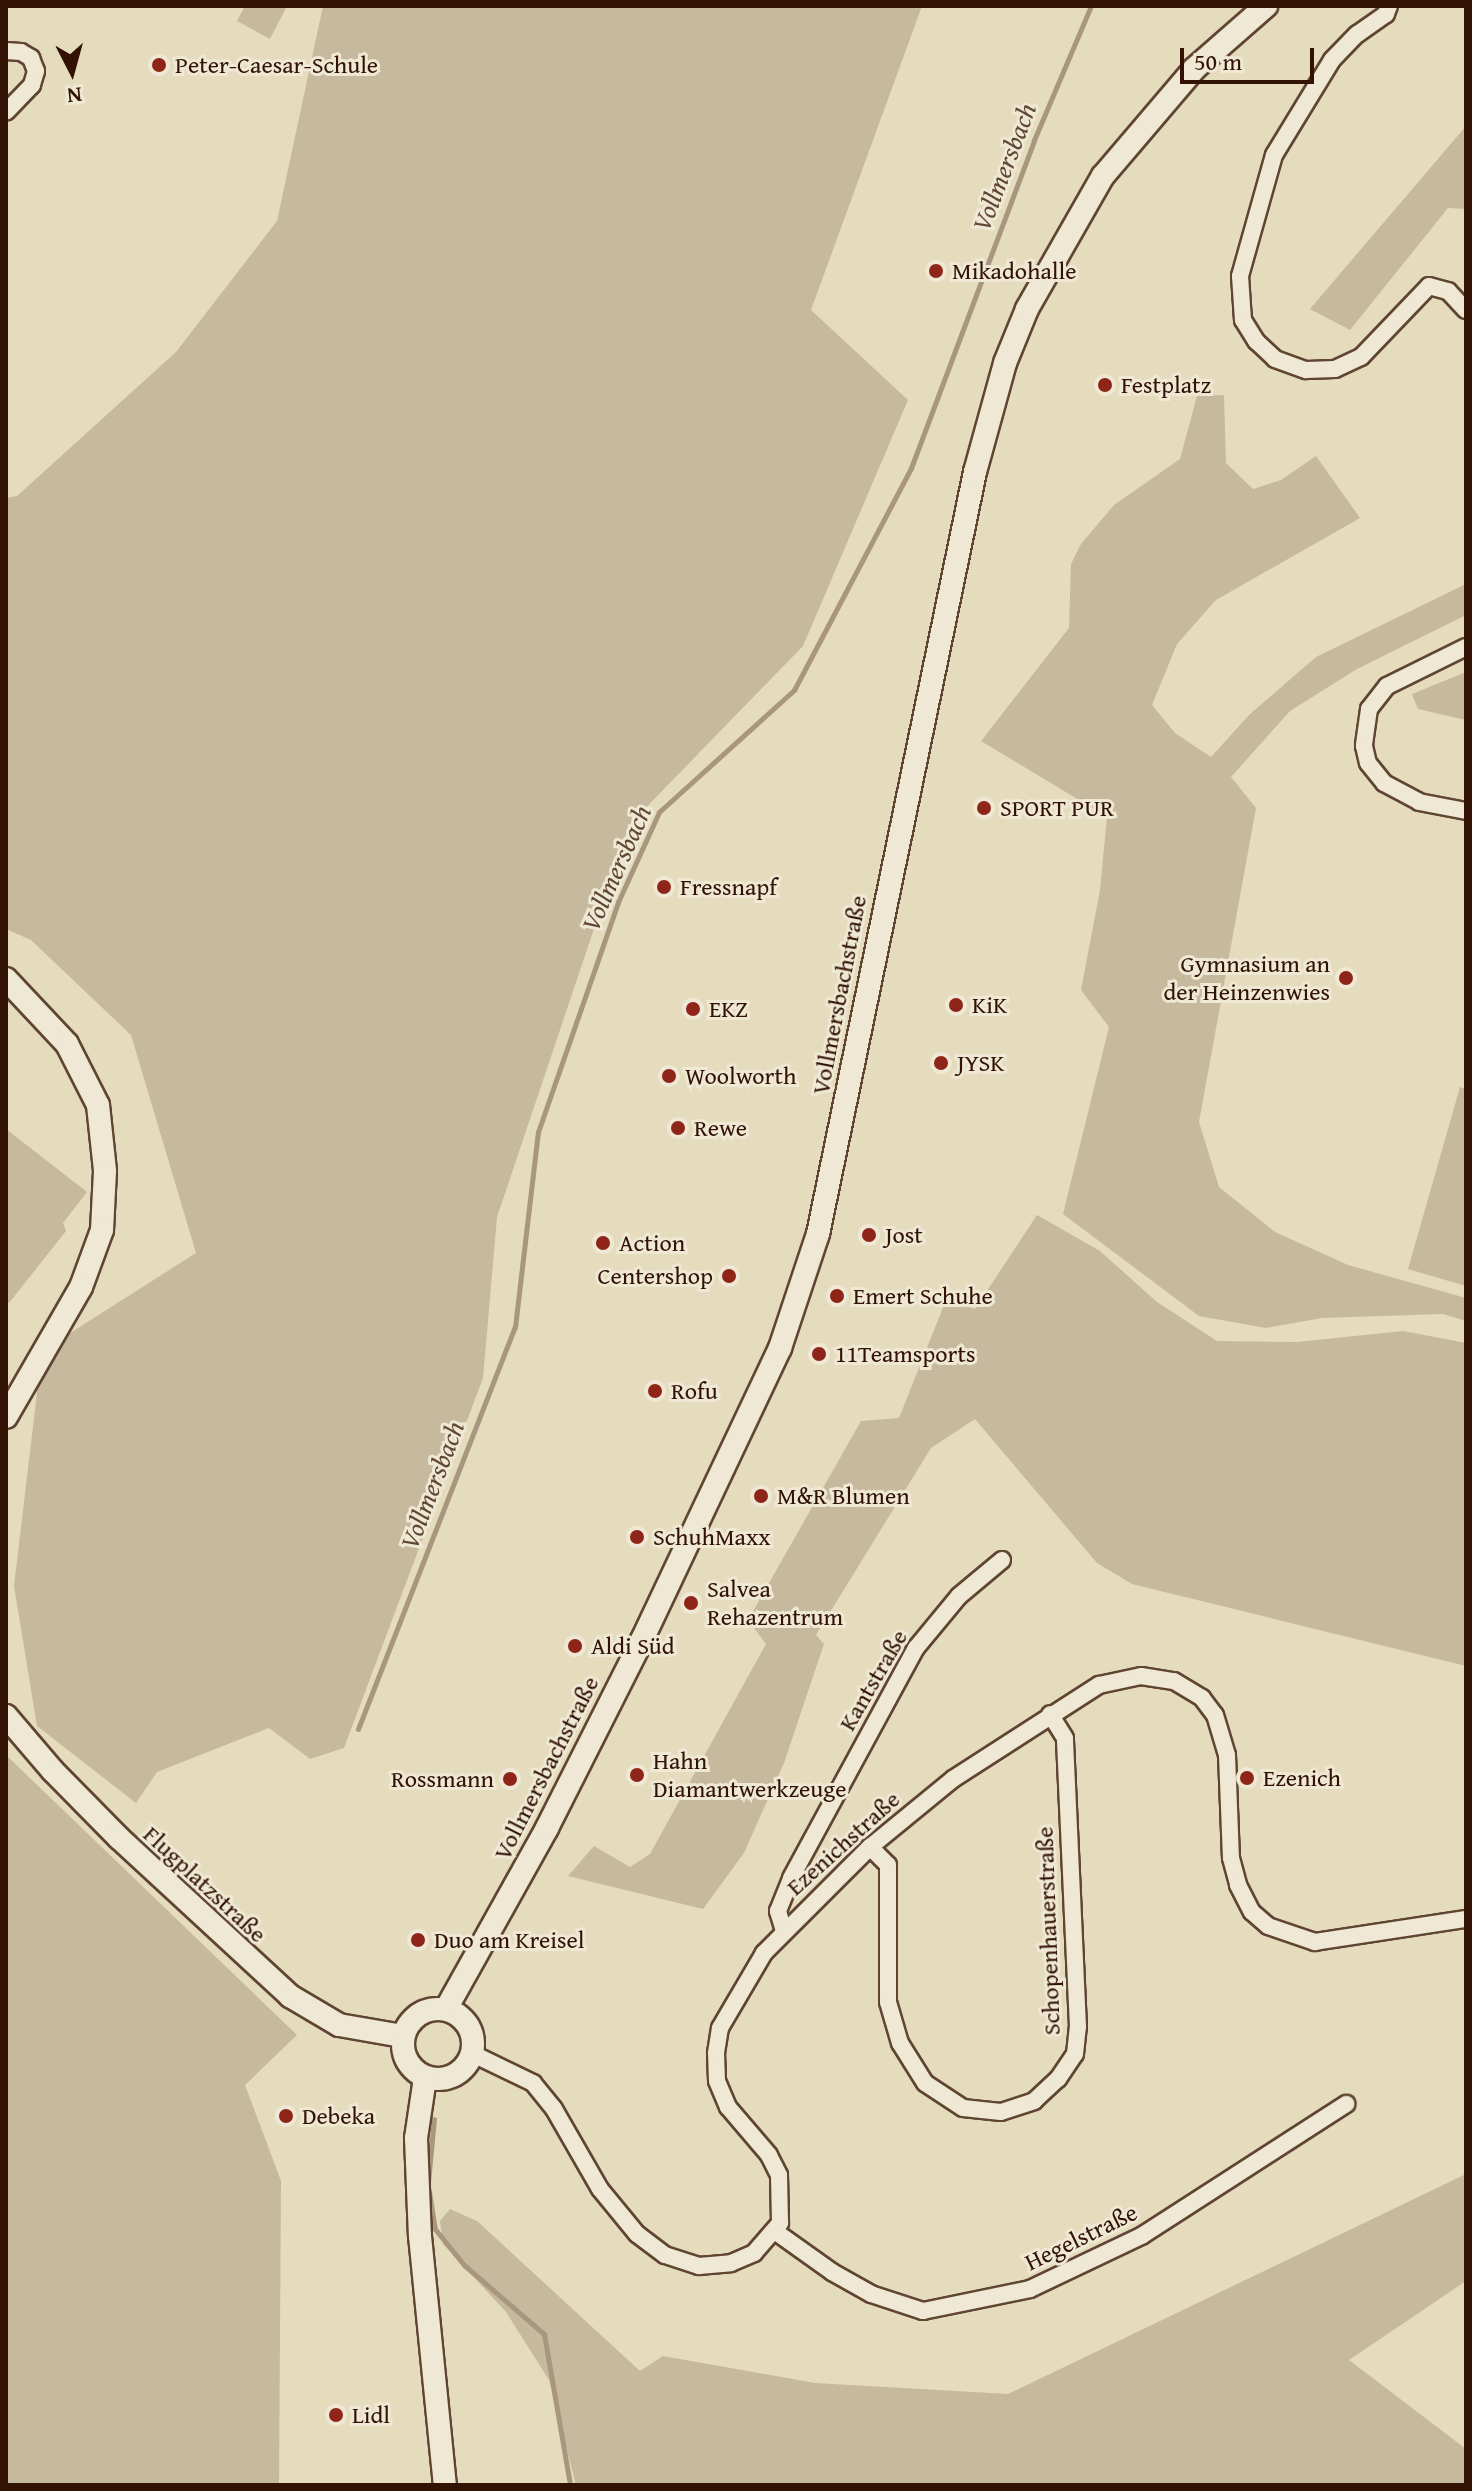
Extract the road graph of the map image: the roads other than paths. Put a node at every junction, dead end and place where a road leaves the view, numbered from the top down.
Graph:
1 (1266, 6) edge
2 (1389, 6) edge
3 (6, 51) edge
4 (6, 112) edge
5 (1466, 310) edge
6 (1466, 647) edge
7 (1466, 811) edge
8 (6, 979) edge
9 (6, 1417) edge
10 (1002, 1560) dead end
11 (1050, 1714) junction
12 (6, 1716) edge
13 (870, 1847) junction
14 (1466, 1919) edge
15 (784, 1931) junction
16 (446, 2009) junction
17 (403, 2036) junction
18 (473, 2054) junction
19 (425, 2078) junction
20 (1346, 2104) dead end
21 (776, 2232) junction
22 (445, 2485) edge

1 - 16 main road, Vollmersbachstraße
2 - 5 street
3 - 4 street
6 - 7 street
8 - 9 main road
10 - 15 street, Kantstraße
11 - 13 street, Ezenichstraße
11 - 13 street, Schopenhauerstraße
11 - 14 street, Ezenichstraße
12 - 17 main road, Flugplatzstraße
13 - 15 street, Ezenichstraße
15 - 21 street, Ezenichstraße
16 - 17 main road
16 - 18 main road
17 - 19 main road
18 - 19 main road
18 - 21 street
19 - 22 main road
20 - 21 street, Hegelstraße

